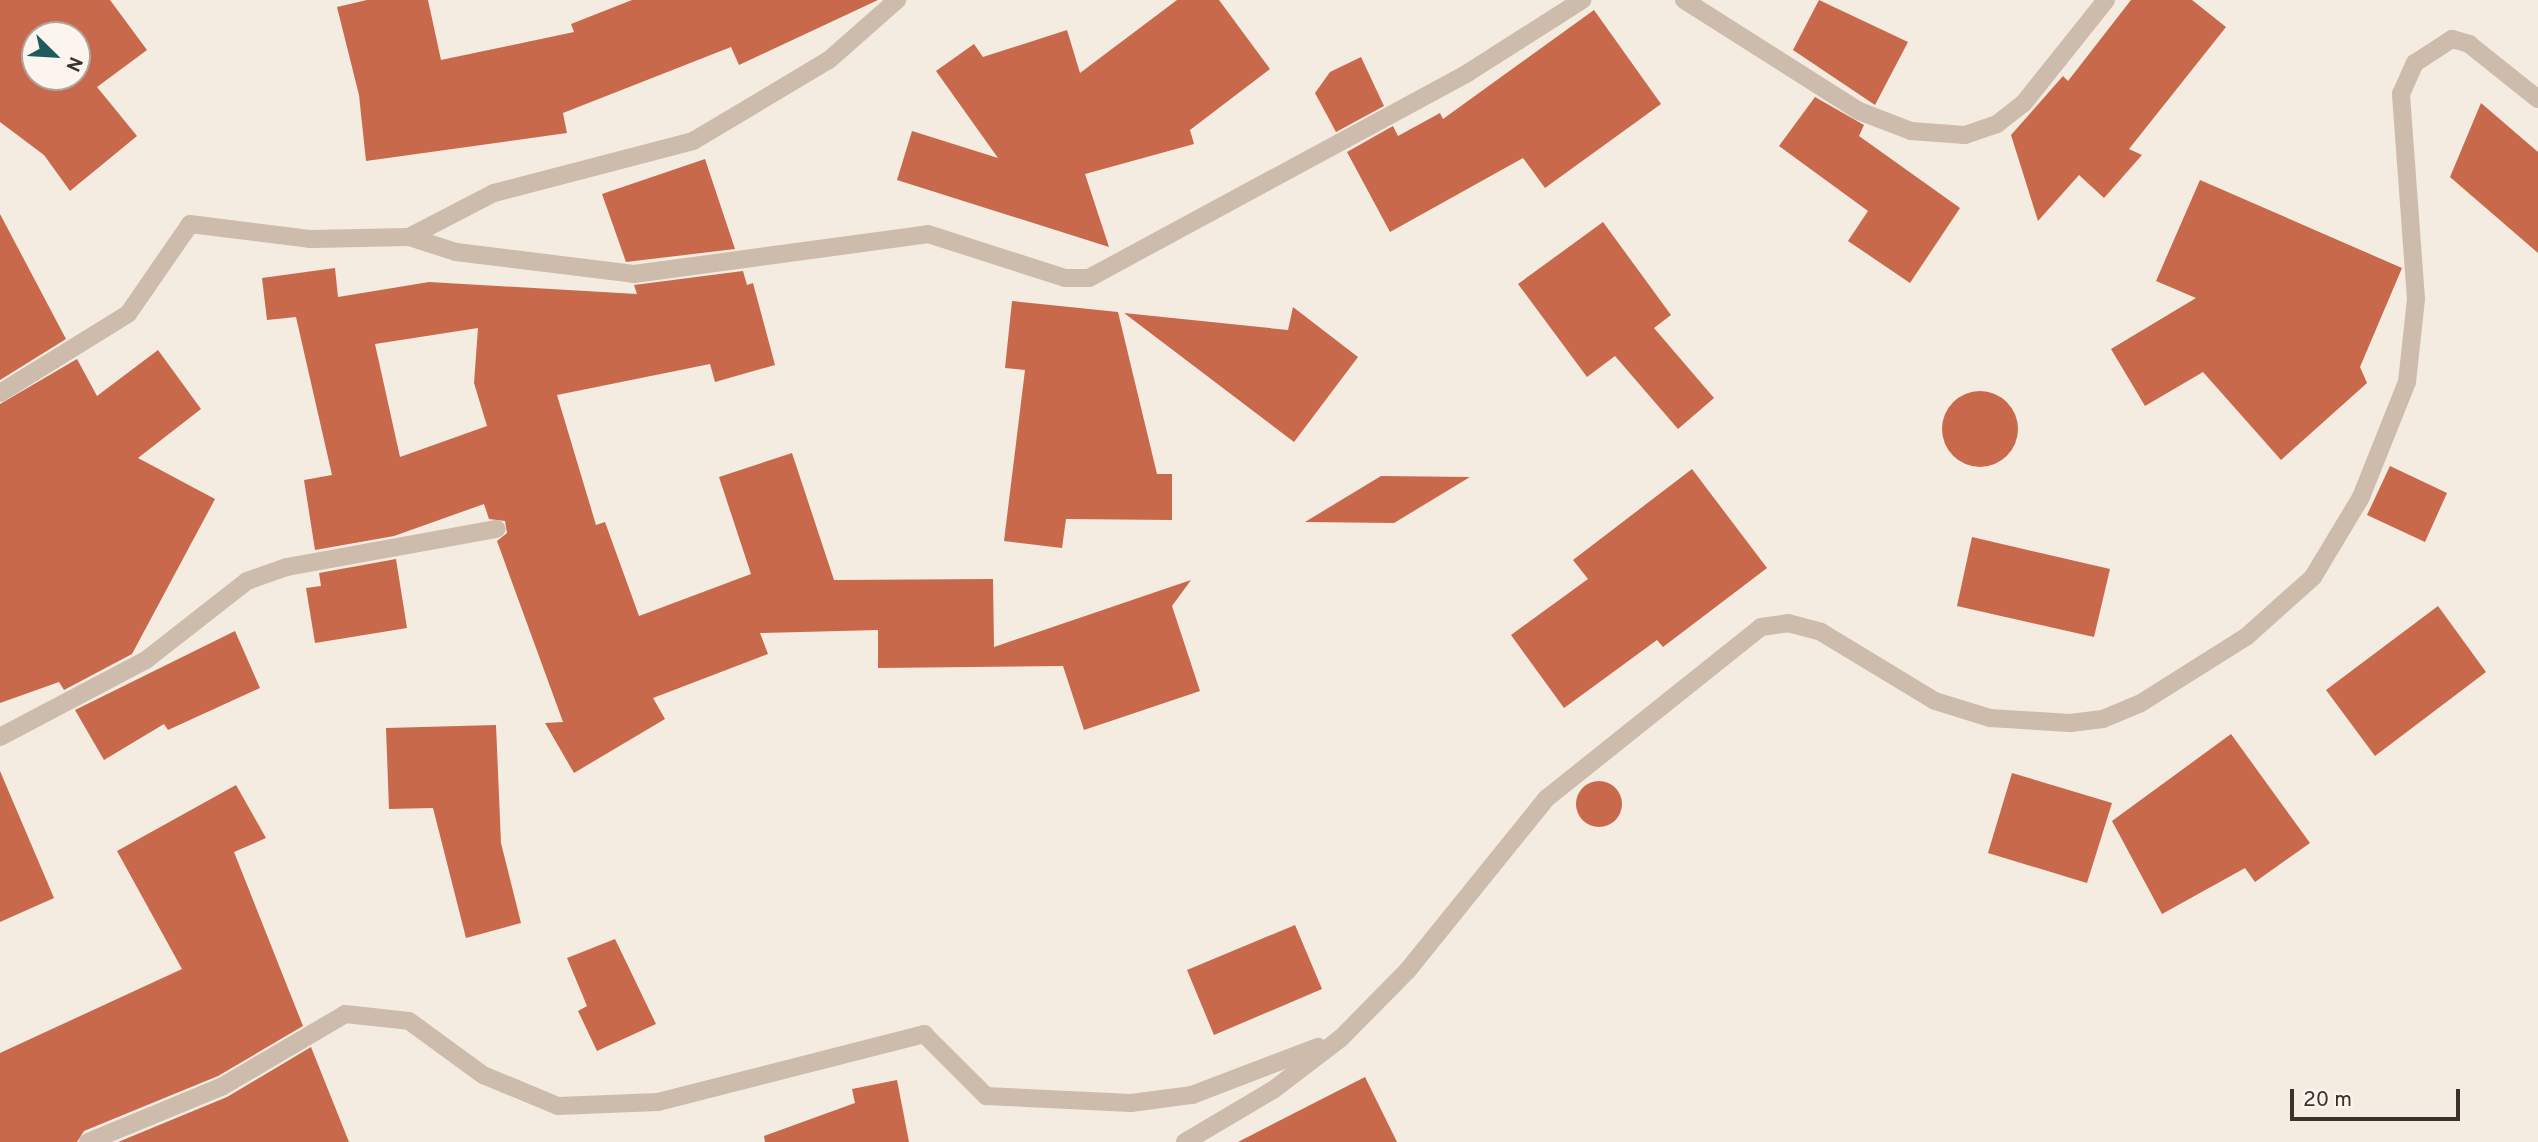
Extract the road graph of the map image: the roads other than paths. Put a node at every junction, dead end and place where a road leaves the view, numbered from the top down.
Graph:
1 (897, 0) edge
2 (1582, 0) edge
3 (1684, 0) edge
4 (2106, 0) edge
5 (2538, 99) edge
6 (409, 237) junction
7 (0, 393) edge
8 (497, 529) dead end
9 (0, 737) edge
10 (1341, 1038) junction
11 (88, 1142) edge
12 (1185, 1142) edge

1 - 6 street
2 - 6 street
3 - 4 street
5 - 10 street
6 - 7 street
8 - 9 street
10 - 11 street
10 - 12 street

